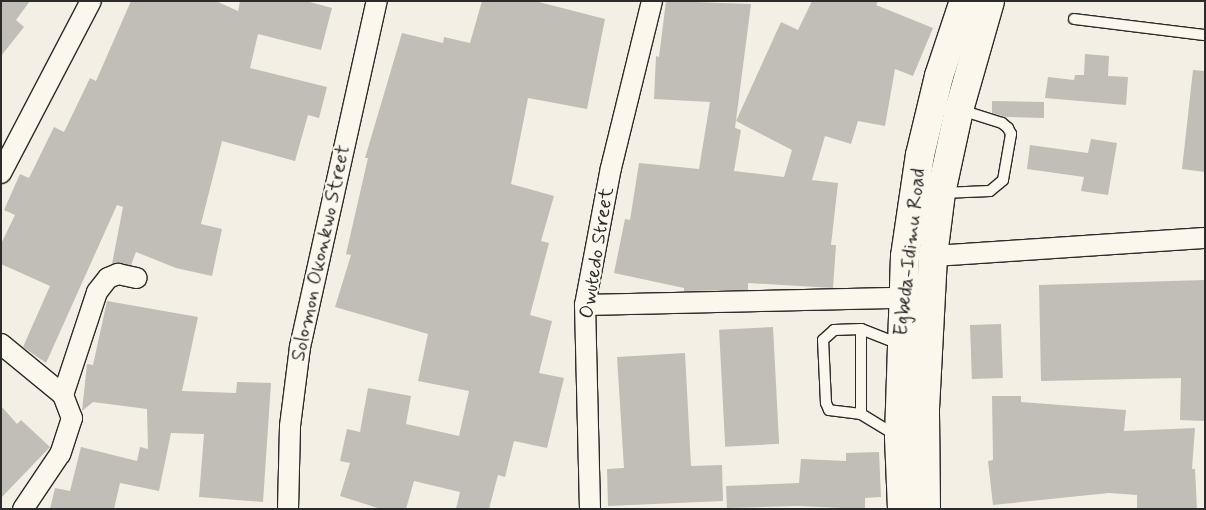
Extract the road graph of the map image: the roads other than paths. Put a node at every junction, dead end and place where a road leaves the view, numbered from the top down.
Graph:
1 (91, 1) edge
2 (377, 1) edge
3 (652, 1) edge
4 (964, 1) edge
5 (990, 1) edge
6 (1074, 19) dead end
7 (1205, 35) edge
8 (959, 110) junction
9 (1, 173) edge
10 (941, 194) junction
11 (1205, 238) edge
12 (933, 256) junction
13 (137, 278) dead end
14 (903, 298) junction
15 (585, 305) junction
16 (861, 329) junction
17 (1, 344) edge
18 (900, 345) junction
19 (62, 395) junction
20 (861, 414) junction
21 (899, 437) junction
22 (23, 509) edge
23 (288, 509) edge
24 (590, 509) edge
25 (902, 509) edge
26 (926, 509) edge

1 - 9 street
2 - 23 street, Solomon Okonkwo Street
3 - 15 street, Owutedo Street
4 - 14 main road, Egbeda-Idimu Road
5 - 8 main road, Egbeda-Idimu Road
6 - 7 lane
8 - 10 main road, Egbeda-Idimu Road
8 - 10 lane
10 - 12 main road, Egbeda-Idimu Road
11 - 12 street
12 - 26 main road, Egbeda-Idimu Road
13 - 19 street
14 - 15 street
14 - 18 main road, Egbeda-Idimu Road
15 - 24 street, Owutedo Street
16 - 18 lane
16 - 20 lane
16 - 20 lane
17 - 19 street
18 - 21 main road, Egbeda-Idimu Road
19 - 22 street
20 - 21 lane
21 - 25 main road, Egbeda-Idimu Road

